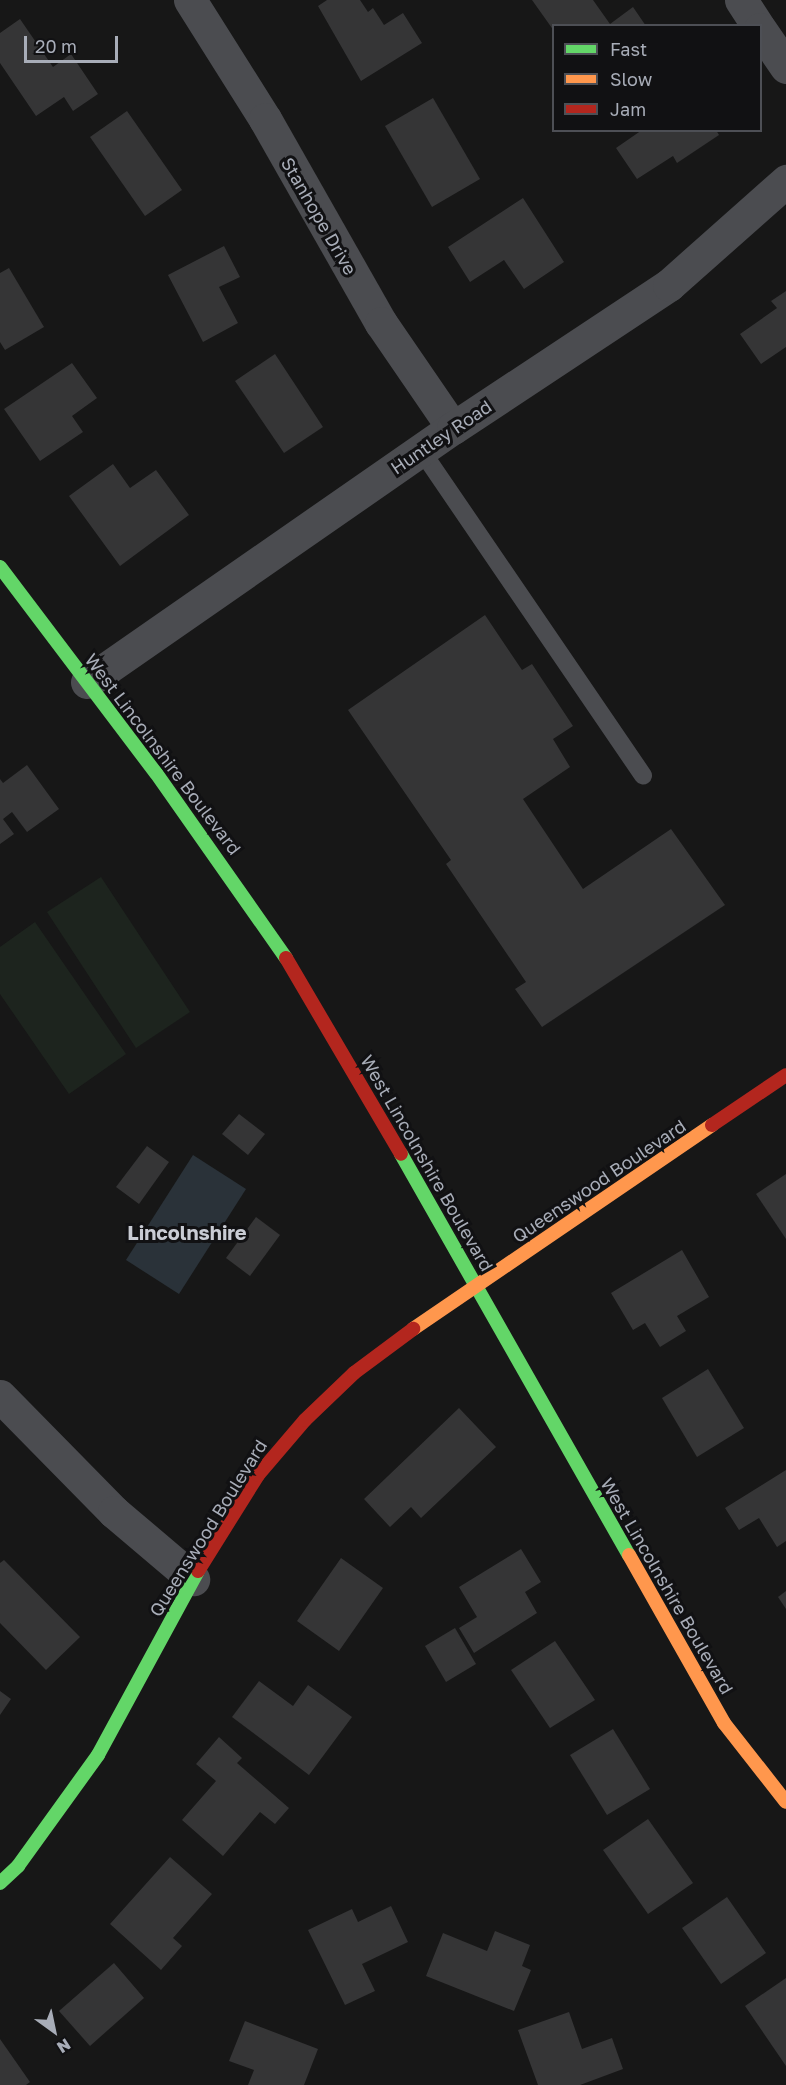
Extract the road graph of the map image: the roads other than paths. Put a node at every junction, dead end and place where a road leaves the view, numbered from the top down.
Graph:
1 (190, 0) edge
2 (741, 0) edge
3 (757, 24) edge
4 (762, 32) edge
5 (786, 67) edge
6 (786, 181) edge
7 (453, 428) junction
8 (421, 450) junction
9 (0, 567) edge
10 (87, 682) junction
11 (643, 775) dead end
12 (786, 1075) edge
13 (477, 1286) junction
14 (0, 1396) edge
15 (193, 1579) junction
16 (786, 1802) edge
17 (0, 1883) edge

1 - 7 street, Stanhope Drive
2 - 3 street
4 - 5 street
6 - 7 street, Huntley Road
7 - 8 street, Huntley Road
8 - 10 street, Huntley Road
8 - 11 lane
9 - 10 street, West Lincolnshire Boulevard
10 - 13 street, West Lincolnshire Boulevard
12 - 13 street, Queenswood Boulevard
13 - 15 street, Queenswood Boulevard
13 - 16 street, West Lincolnshire Boulevard
14 - 15 street
15 - 17 street, Queenswood Boulevard

